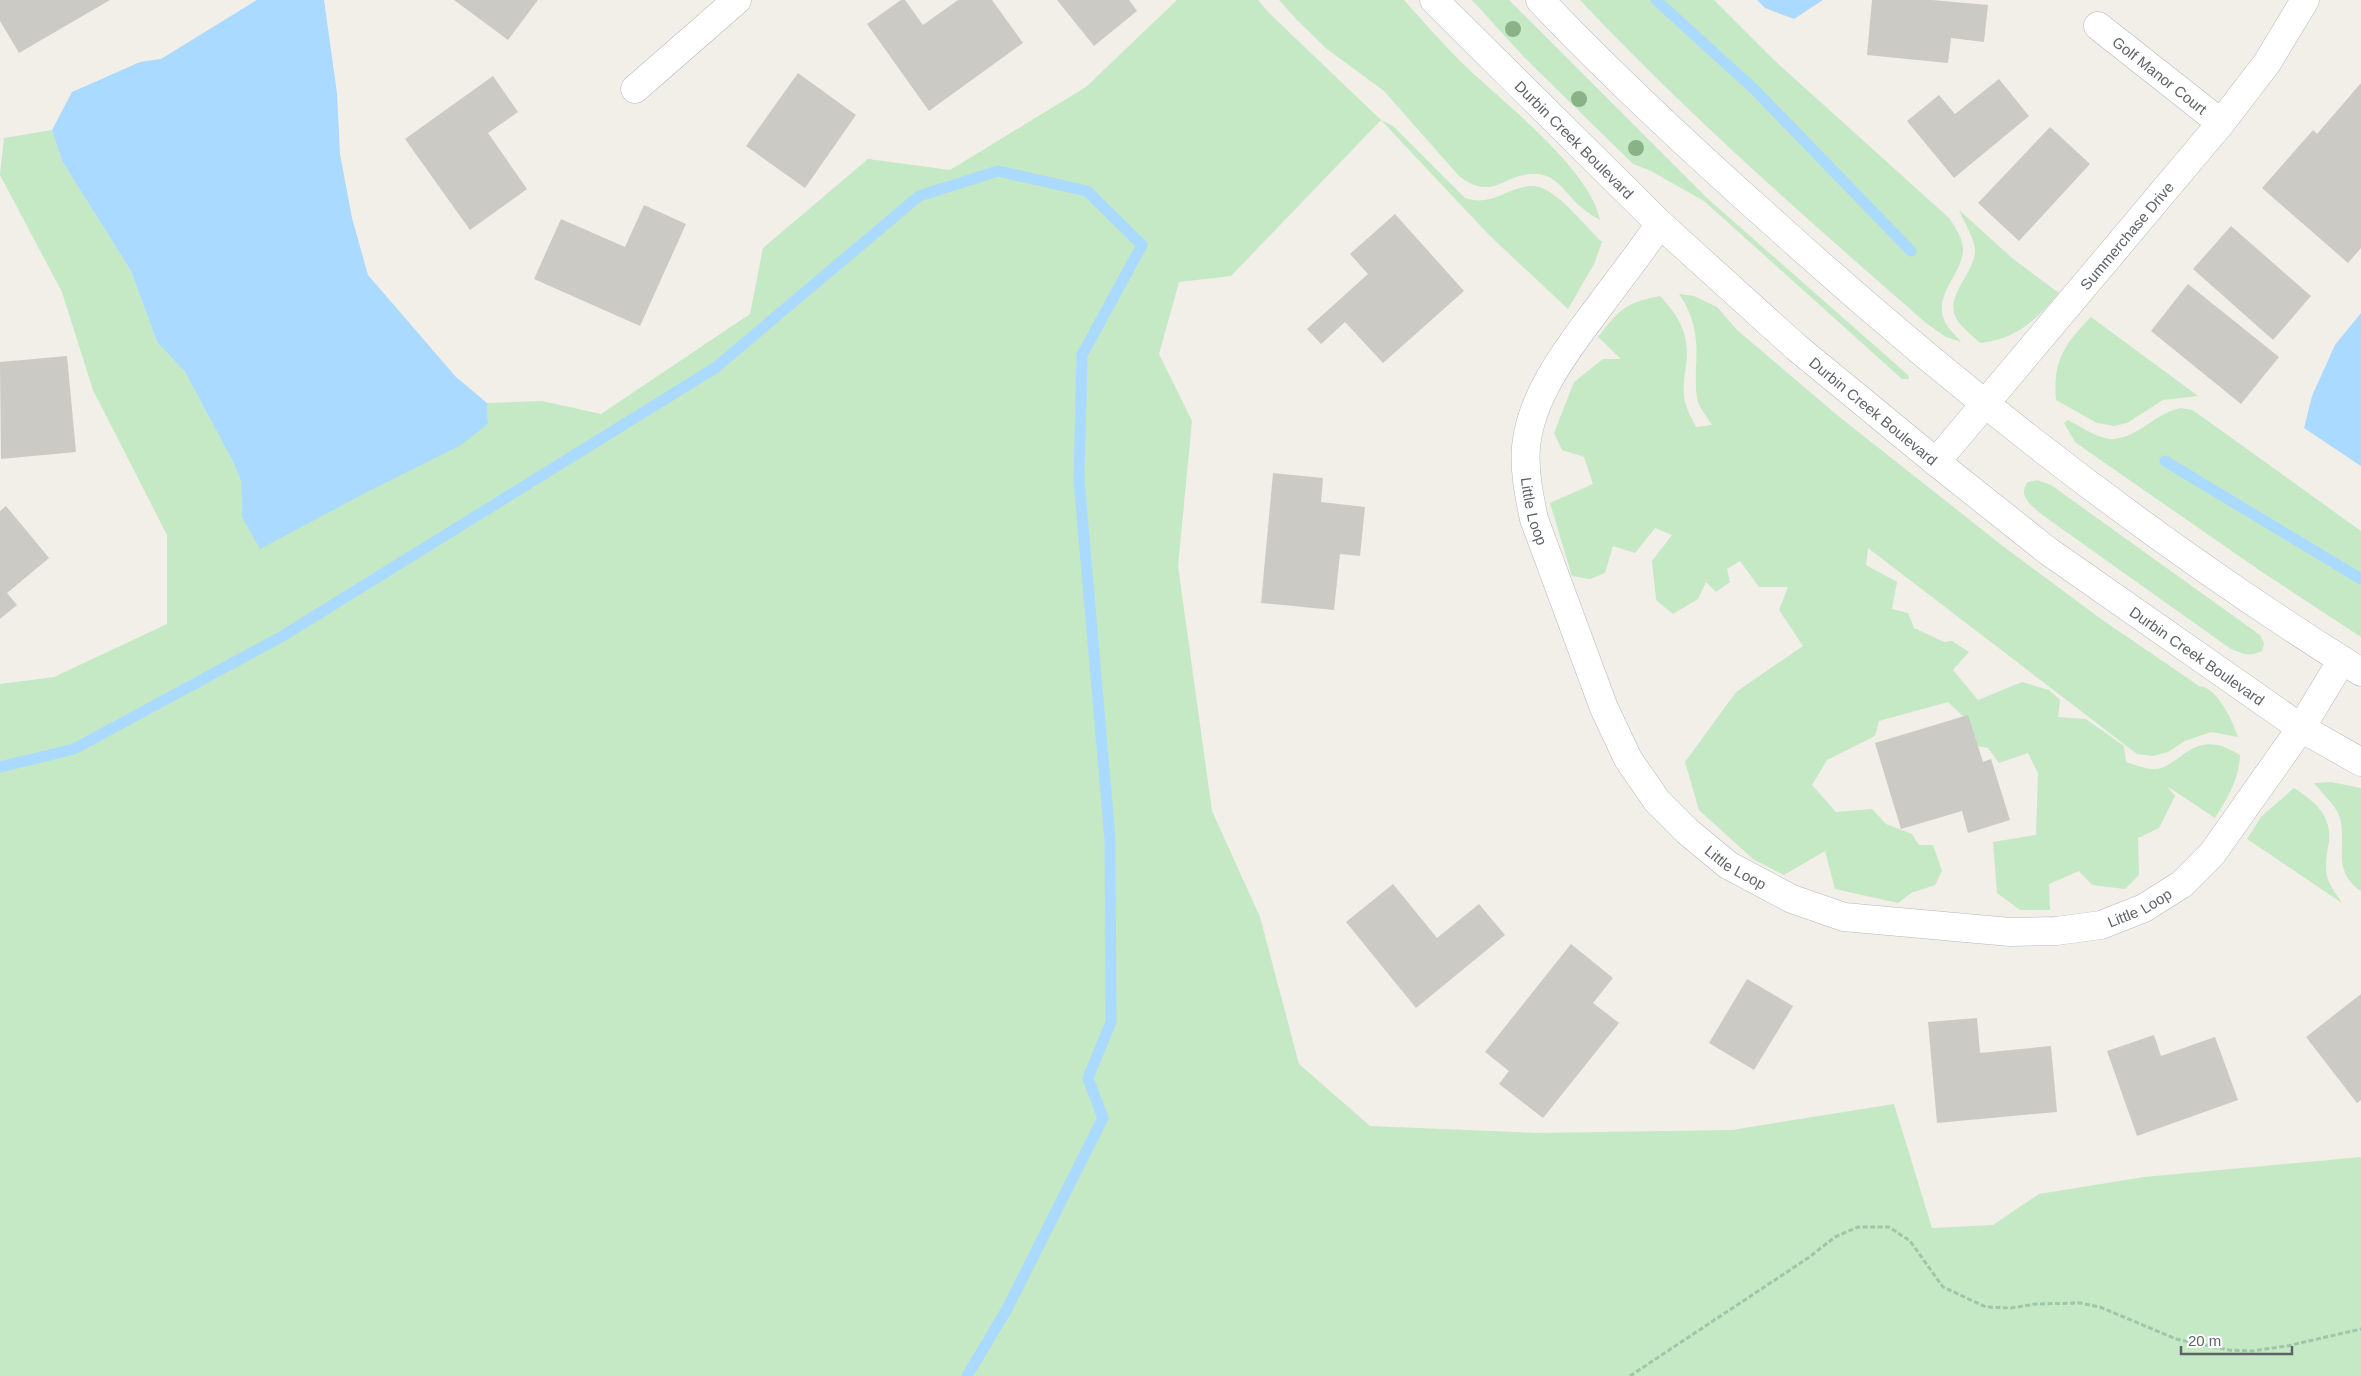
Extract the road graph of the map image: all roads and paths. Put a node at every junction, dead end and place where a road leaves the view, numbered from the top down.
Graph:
1 (737, 0) edge
2 (1434, 0) edge
3 (1540, 0) edge
4 (2305, 0) edge
5 (2098, 26) dead end
6 (636, 89) dead end
7 (2221, 123) junction
8 (1660, 224) junction
9 (1985, 406) junction
10 (1936, 462) junction
11 (2351, 666) edge
12 (2301, 728) junction
13 (2361, 762) edge
14 (2361, 1329) edge
15 (1630, 1376) edge

1 - 6 street
2 - 8 street, Durbin Creek Boulevard
3 - 9 street
4 - 7 street, Summerchase Drive
5 - 7 street, Golf Manor Court
7 - 9 street, Summerchase Drive
8 - 10 street, Durbin Creek Boulevard
8 - 12 street, Little Loop
9 - 10 street, Summerchase Drive
9 - 11 street
10 - 12 street, Durbin Creek Boulevard
11 - 12 street, Little Loop
12 - 13 street, Durbin Creek Boulevard
14 - 15 path

